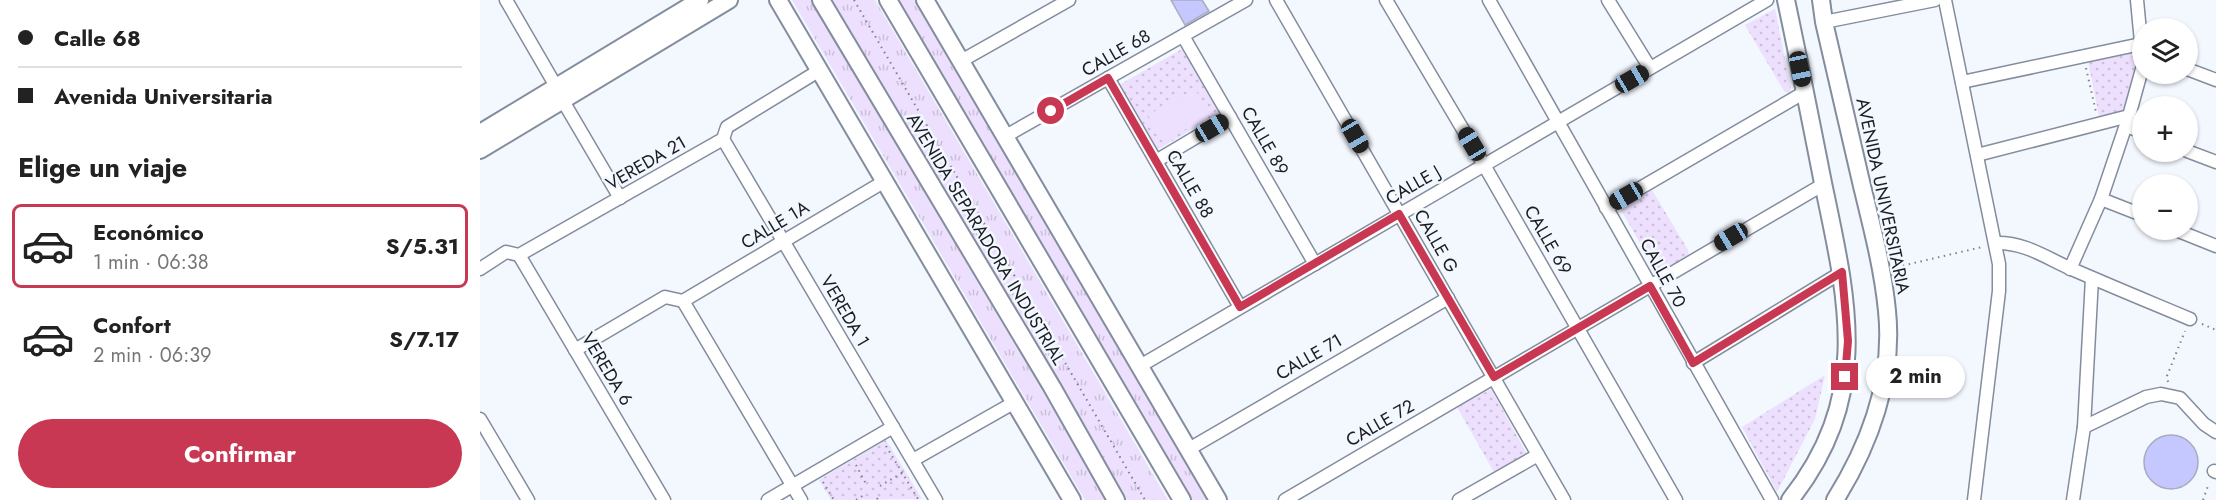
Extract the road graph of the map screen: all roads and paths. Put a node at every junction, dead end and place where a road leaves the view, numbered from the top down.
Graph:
1 (506, 0) edge
2 (700, 0) edge
3 (729, 0) edge
4 (778, 0) edge
5 (821, 0) edge
6 (854, 0) edge
7 (888, 0) edge
8 (925, 0) edge
9 (1069, 0) edge
10 (1246, 0) edge
11 (1276, 0) edge
12 (1386, 0) edge
13 (1488, 0) edge
14 (1608, 0) edge
15 (1767, 0) edge
16 (1786, 0) edge
17 (1821, 0) edge
18 (1935, 0) edge
19 (1945, 0) edge
20 (2137, 0) edge
21 (2139, 18) edge
22 (1824, 22) junction
23 (1183, 36) junction
24 (2132, 46) edge
25 (2084, 56) junction
26 (961, 61) junction
27 (1650, 68) junction
28 (820, 70) junction
29 (2198, 73) edge
30 (1108, 78) junction
31 (2216, 80) edge
32 (1962, 82) junction
33 (2138, 84) edge
34 (1805, 92) junction
35 (560, 95) junction
36 (1230, 117) junction
37 (2128, 121) junction
38 (1557, 122) junction
39 (2098, 124) junction
40 (2132, 124) edge
41 (480, 133) edge
42 (1004, 137) junction
43 (723, 139) junction
44 (480, 150) edge
45 (1977, 155) junction
46 (2198, 155) edge
47 (1156, 161) junction
48 (2216, 162) edge
49 (1484, 165) junction
50 (885, 181) junction
51 (1824, 184) junction
52 (620, 198) junction
53 (2101, 199) junction
54 (1606, 208) junction
55 (2132, 211) edge
56 (1399, 214) junction
57 (2198, 239) edge
58 (784, 241) junction
59 (1996, 243) junction
60 (2216, 246) edge
61 (519, 255) junction
62 (1315, 264) junction
63 (480, 269) edge
64 (2070, 269) junction
65 (1882, 271) junction
66 (1842, 272) junction
67 (2092, 278) junction
68 (1650, 286) junction
69 (1448, 298) junction
70 (683, 301) junction
71 (1240, 307) junction
72 (2190, 319) joint
73 (1577, 328) junction
74 (575, 350) junction
75 (1693, 363) junction
76 (1140, 366) junction
77 (1494, 377) junction
78 (2170, 395) junction
79 (1015, 402) junction
80 (480, 419) edge
81 (893, 427) junction
82 (2084, 428) junction
83 (2216, 432) edge
84 (884, 444) dead end
85 (1189, 449) junction
86 (1538, 455) junction
87 (913, 460) junction
88 (854, 461) dead end
89 (902, 474) junction
90 (822, 481) dead end
91 (866, 484) dead end
92 (792, 486) junction
93 (880, 486) dead end
94 (864, 495) dead end
95 (933, 499) edge
96 (528, 500) edge
97 (664, 500) edge
98 (768, 500) edge
99 (801, 500) edge
100 (834, 500) edge
101 (856, 500) edge
102 (915, 500) edge
103 (1072, 500) edge
104 (1116, 500) edge
105 (1145, 500) edge
106 (1182, 500) edge
107 (1218, 500) edge
108 (1285, 500) edge
109 (1459, 500) edge
110 (1564, 500) edge
111 (1676, 500) edge
112 (1772, 500) edge
113 (1790, 500) edge
114 (1835, 500) edge
115 (1974, 500) edge
116 (2073, 500) edge

1 - 35 street
2 - 35 street
3 - 35 street
4 - 28 street
5 - 104 street, AVENIDA SEPARADORA INDUSTRIAL
6 - 105 path
7 - 106 street, AVENIDA SEPARADORA INDUSTRIAL
8 - 26 street
9 - 26 street
10 - 23 street, CALLE 68
11 - 56 street, CALLE G
12 - 49 street, CALLE 69
13 - 38 street, CALLE 70
14 - 27 street
15 - 27 street, CALLE J
16 - 34 street
17 - 22 street, AVENIDA UNIVERSITARIA
18 - 22 street
19 - 32 street
20 - 21 street
22 - 65 street, AVENIDA UNIVERSITARIA
23 - 30 street, CALLE 68
23 - 36 street, CALLE 89
24 - 25 street
25 - 32 street
25 - 39 path
26 - 42 street
27 - 38 street, CALLE J
28 - 43 street, VEREDA 21
28 - 50 street
29 - 31 street
30 - 42 street, CALLE 68
30 - 47 street, CALLE 88
32 - 45 street
33 - 37 street
34 - 51 street
34 - 54 street
35 - 41 street
35 - 44 street
35 - 52 street
36 - 47 street
36 - 62 street, CALLE 89
37 - 39 street
37 - 40 street
37 - 53 street
38 - 49 street, CALLE J
38 - 54 street, CALLE 70
39 - 45 street
42 - 76 street
43 - 52 street, VEREDA 21
43 - 58 street, VEREDA 1
45 - 59 street
46 - 48 street
47 - 71 street, CALLE 88
49 - 56 street, CALLE J
49 - 73 street, CALLE 69
50 - 58 street, CALLE 1A
50 - 79 street
51 - 66 street
51 - 68 street, CALLE 72
52 - 61 street, VEREDA 21
53 - 55 street
53 - 64 street
54 - 68 street, CALLE 70
56 - 62 street, CALLE J
56 - 69 street, CALLE G
57 - 60 street
58 - 70 street, CALLE 1A
58 - 81 street, VEREDA 1
59 - 64 street
59 - 65 path
59 - 115 street
61 - 63 street, VEREDA 21
61 - 74 street, VEREDA 6
62 - 71 street, CALLE J
64 - 67 street
65 - 114 street, AVENIDA UNIVERSITARIA
66 - 75 street
66 - 113 street
67 - 72 street
67 - 82 street
68 - 73 street, CALLE 72
68 - 75 street, CALLE 70
69 - 77 street, CALLE G
69 - 85 street, CALLE 71
70 - 74 street
70 - 92 street
71 - 76 street, CALLE J
72 - 78 path
73 - 77 street, CALLE 72
73 - 111 street, CALLE 69
74 - 97 street, VEREDA 6
75 - 112 street, CALLE 70
76 - 85 street
77 - 86 street, CALLE G
77 - 108 street, CALLE 72
78 - 82 street
78 - 83 street
79 - 87 street
79 - 103 street
80 - 96 street
81 - 87 street, VEREDA 1
81 - 92 street
82 - 116 street
84 - 89 path
85 - 107 street
86 - 109 street
86 - 110 street, CALLE G
87 - 95 street, VEREDA 1
88 - 91 path
89 - 93 path
89 - 102 path
90 - 100 path
92 - 98 street
92 - 99 street
94 - 101 path

